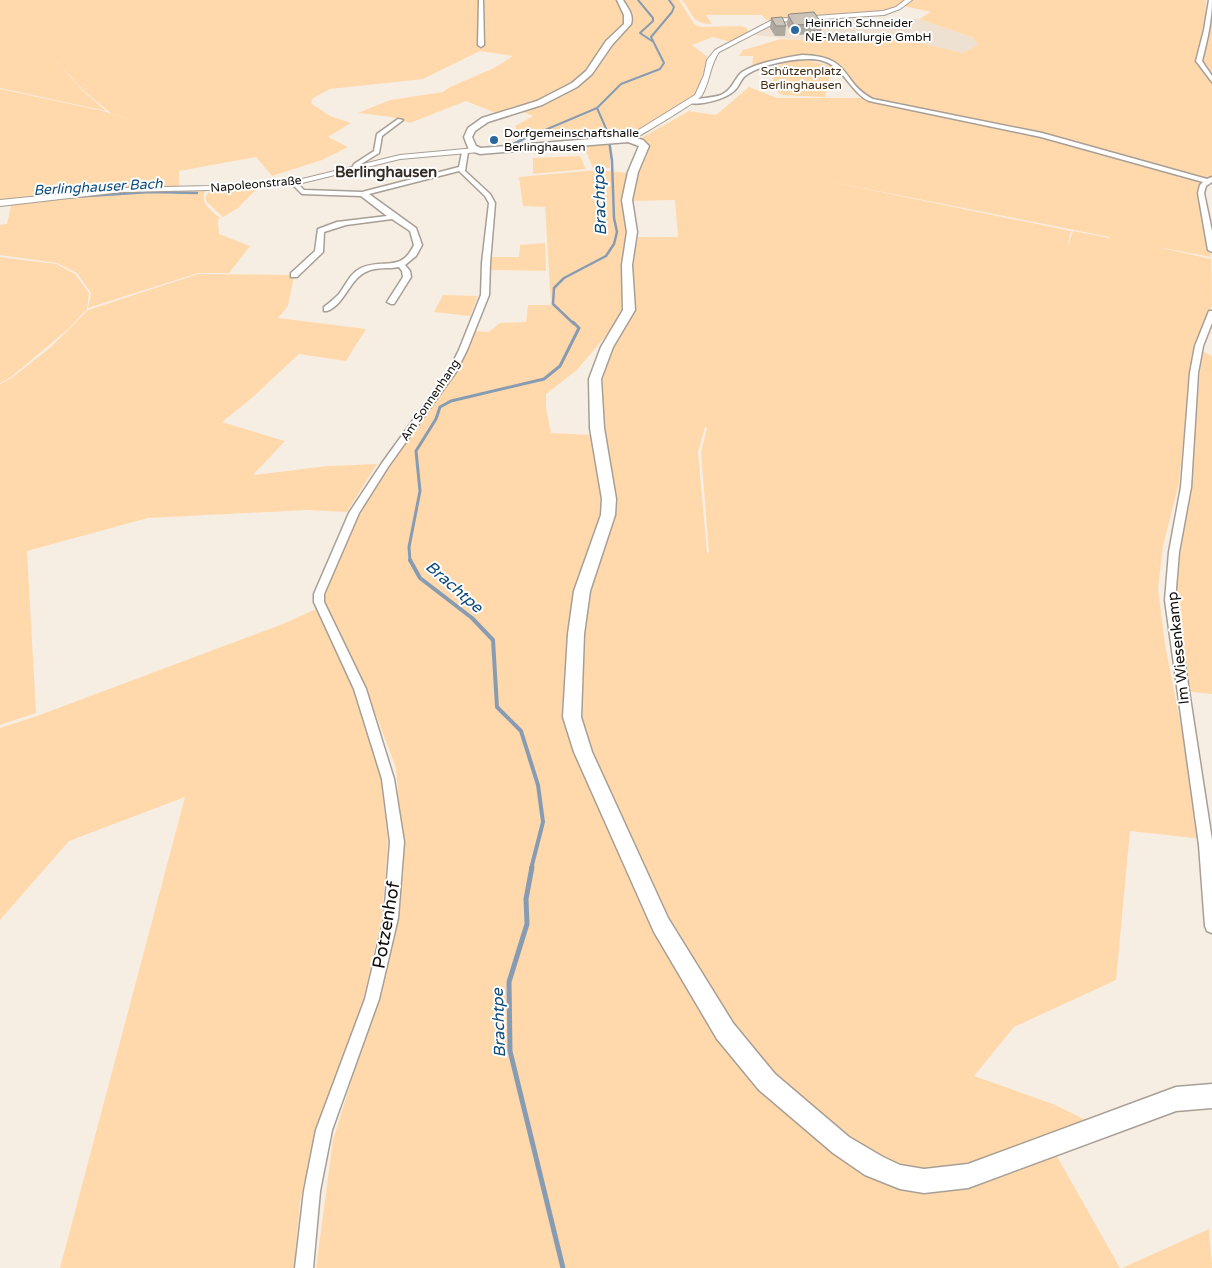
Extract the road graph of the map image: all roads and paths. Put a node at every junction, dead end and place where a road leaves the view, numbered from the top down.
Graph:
1 (480, 0) edge
2 (620, 0) edge
3 (909, 0) edge
4 (1211, 0) edge
5 (481, 45) dead end
6 (1212, 80) edge
7 (690, 102) junction
8 (400, 120) dead end
9 (624, 139) junction
10 (476, 150) junction
11 (465, 152) junction
12 (462, 168) junction
13 (353, 170) junction
14 (1210, 180) edge
15 (294, 183) junction
16 (362, 194) junction
17 (0, 203) edge
18 (392, 217) junction
19 (1212, 250) edge
20 (359, 259) dead end
21 (401, 265) junction
22 (364, 270) junction
23 (294, 275) dead end
24 (391, 302) dead end
25 (327, 309) dead end
26 (1212, 313) edge
27 (322, 587) joint
28 (1212, 926) edge
29 (1212, 1096) edge
30 (1103, 1125) joint
31 (304, 1268) edge

1 - 5 street
2 - 10 main road
3 - 7 street
4 - 6 street
7 - 9 street
7 - 14 street
8 - 13 street
9 - 10 main road, Napoleonstraße
9 - 30 main road
10 - 11 street, Napoleonstraße
11 - 12 street
11 - 13 street, Napoleonstraße
12 - 16 street
12 - 27 street, Am Sonnenhang
13 - 15 street, Napoleonstraße
14 - 19 street
15 - 16 street
15 - 17 street, Napoleonstraße
16 - 18 street
18 - 21 street
18 - 23 street
20 - 22 street
21 - 22 street
21 - 24 street
22 - 25 street
26 - 28 street, Im Wiesenkamp
27 - 31 street, Potzenhof
29 - 30 main road

